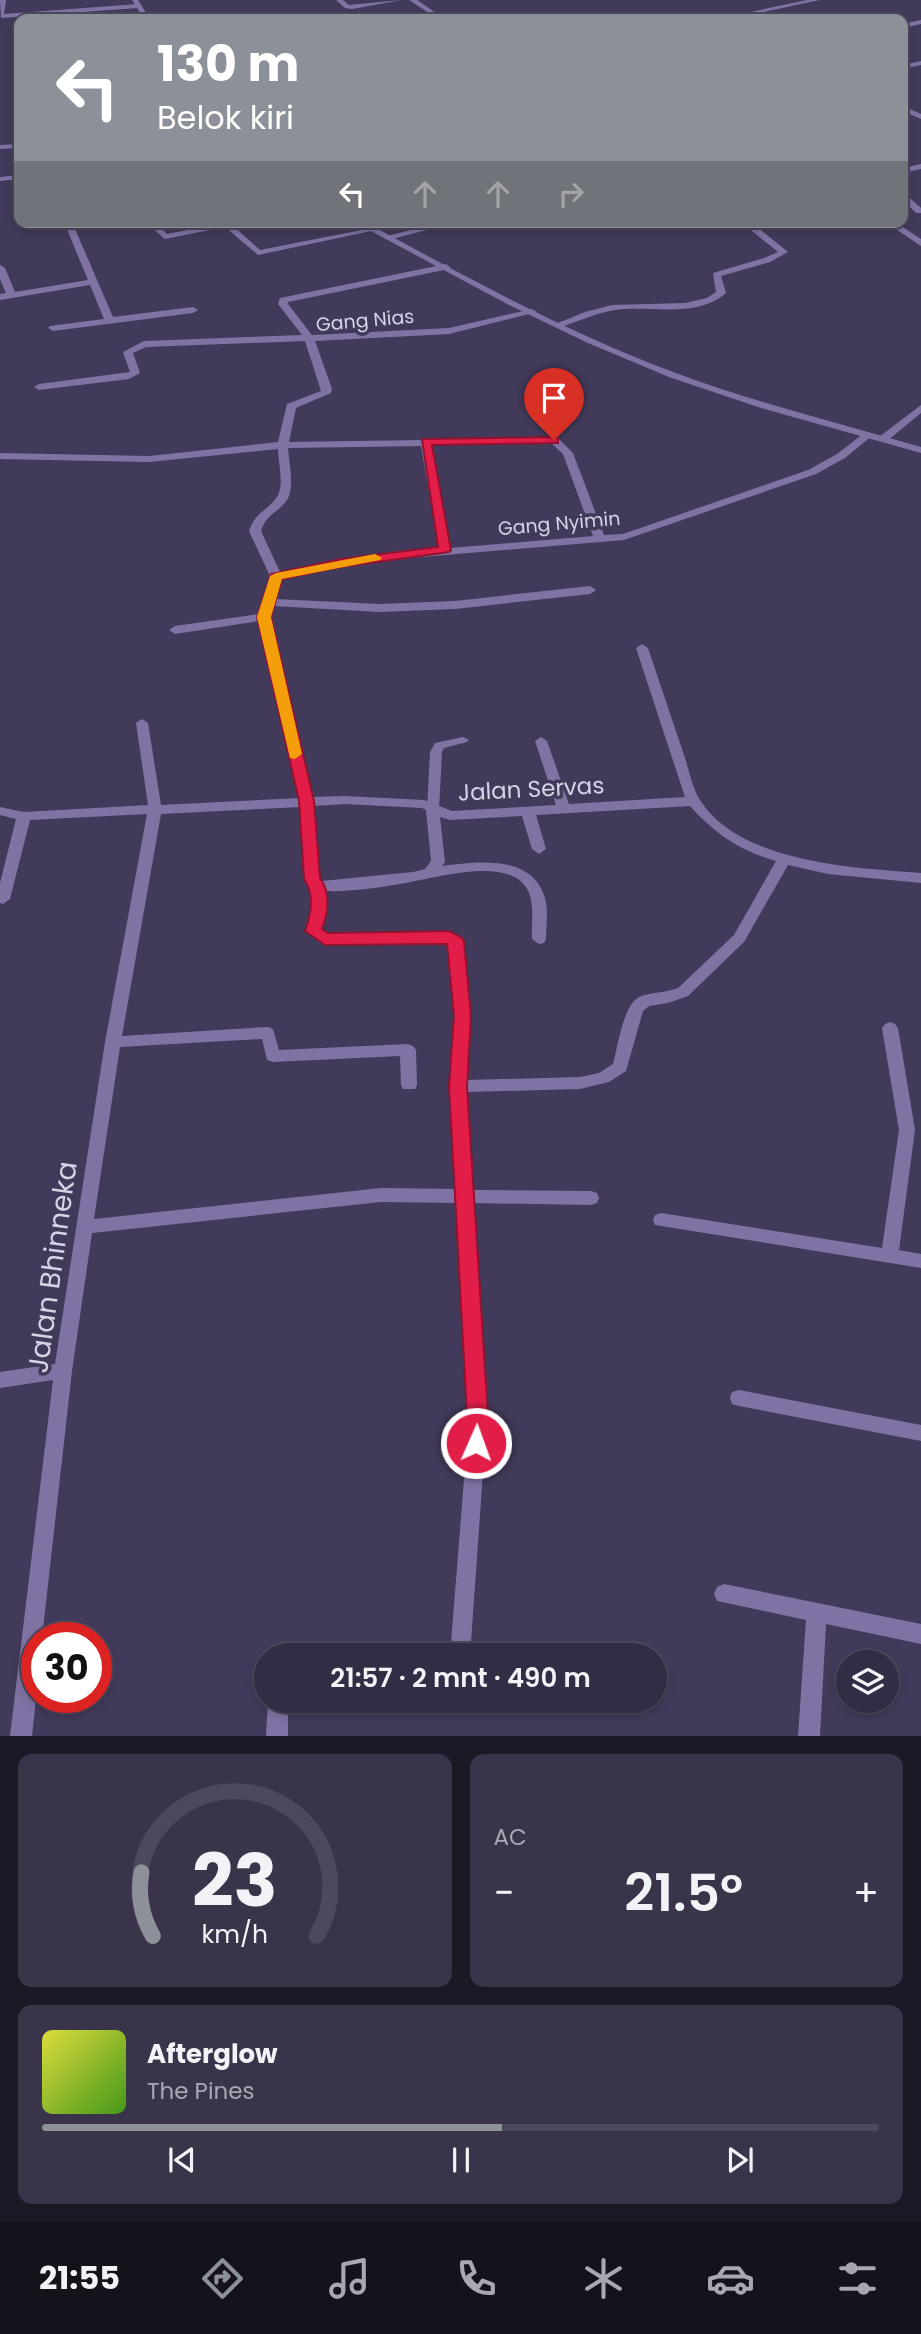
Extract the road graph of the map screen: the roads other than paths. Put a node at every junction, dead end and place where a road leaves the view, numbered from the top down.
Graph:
1 (3, 0) edge
2 (339, 0) edge
3 (399, 0) edge
4 (412, 0) edge
5 (817, 0) edge
6 (137, 3) edge
7 (22, 14) edge
8 (434, 14) edge
9 (746, 14) edge
10 (1, 16) edge
11 (71, 228) edge
12 (155, 228) edge
13 (209, 228) edge
14 (232, 228) edge
15 (368, 228) edge
16 (428, 228) edge
17 (753, 228) edge
18 (898, 228) edge
19 (372, 230) junction
20 (388, 237) junction
21 (921, 243) edge
22 (446, 267) junction
23 (0, 268) edge
24 (94, 282) junction
25 (12, 296) junction
26 (0, 298) edge
27 (193, 310) dead end
28 (531, 313) junction
29 (109, 320) junction
30 (558, 325) junction
31 (53, 328) dead end
32 (309, 338) junction
33 (38, 387) dead end
34 (921, 408) edge
35 (869, 435) junction
36 (883, 439) junction
37 (426, 442) junction
38 (283, 445) junction
39 (921, 450) edge
40 (0, 456) edge
41 (600, 540) junction
42 (445, 550) junction
43 (276, 576) junction
44 (590, 590) dead end
45 (268, 602) junction
46 (264, 617) junction
47 (175, 630) dead end
48 (642, 648) dead end
49 (142, 723) dead end
50 (463, 740) dead end
51 (541, 741) dead end
52 (307, 801) junction
53 (693, 801) junction
54 (155, 808) junction
55 (564, 809) junction
56 (433, 810) junction
57 (0, 811) edge
58 (528, 812) junction
59 (24, 816) junction
60 (539, 849) dead end
61 (784, 859) junction
62 (430, 873) junction
63 (921, 878) edge
64 (317, 885) junction
65 (3, 899) dead end
66 (538, 939) dead end
67 (890, 1028) dead end
68 (113, 1042) junction
69 (409, 1085) dead end
70 (458, 1086) junction
71 (914, 1131) edge
72 (464, 1197) junction
73 (591, 1198) dead end
74 (662, 1220) dead end
75 (84, 1227) junction
76 (889, 1257) junction
77 (921, 1261) edge
78 (63, 1371) junction
79 (0, 1380) edge
80 (739, 1398) dead end
81 (921, 1433) edge
82 (724, 1594) dead end
83 (816, 1614) junction
84 (921, 1634) edge
85 (461, 1643) edge
86 (277, 1713) edge
87 (21, 1735) edge
88 (277, 1735) edge
89 (809, 1735) edge

1 - 10 lane
2 - 3 street
4 - 8 street
5 - 9 street
6 - 7 lane
11 - 24 street
12 - 13 lane
14 - 19 lane
15 - 19 street
16 - 20 street
17 - 30 street
18 - 21 street
19 - 20 street
20 - 22 street
22 - 28 street
22 - 32 street
23 - 25 street
24 - 25 street
24 - 29 street
25 - 26 street
27 - 29 street
28 - 30 street
28 - 32 street, Gang Nias
29 - 31 street
30 - 35 street
32 - 33 street
32 - 38 street, Gang Nias
34 - 36 street
35 - 36 street
35 - 41 street, Gang Nyimin
36 - 39 street
37 - 38 street
37 - 41 street
37 - 42 street
38 - 40 street
38 - 43 street, Gang Nias
41 - 42 street, Gang Nyimin
42 - 43 street, Gang Nyimin
43 - 45 street
44 - 45 street
45 - 46 street
46 - 47 street
46 - 52 street
48 - 53 street
49 - 54 street, Jalan Bhinneka
50 - 56 lane
51 - 55 street
52 - 54 street, Jalan Servas
52 - 56 street, Jalan Servas
52 - 64 street
53 - 55 street, Jalan Servas
53 - 61 street
54 - 59 street, Jalan Servas
54 - 68 street, Jalan Bhinneka
55 - 58 street, Jalan Servas
56 - 58 street, Jalan Servas
56 - 62 street
57 - 59 street, Jalan Servas
58 - 60 street
59 - 65 street
61 - 63 street
61 - 70 street
62 - 64 street
62 - 66 street
64 - 70 street
67 - 71 street
68 - 69 street
68 - 75 street, Jalan Bhinneka
70 - 72 street
71 - 76 street
72 - 73 street
72 - 75 street
72 - 85 street
74 - 76 street
75 - 78 street, Jalan Bhinneka
76 - 77 street
78 - 79 street
78 - 87 street, Jalan Bhinneka
80 - 81 street
82 - 83 street
83 - 84 street
83 - 89 street
86 - 88 street

